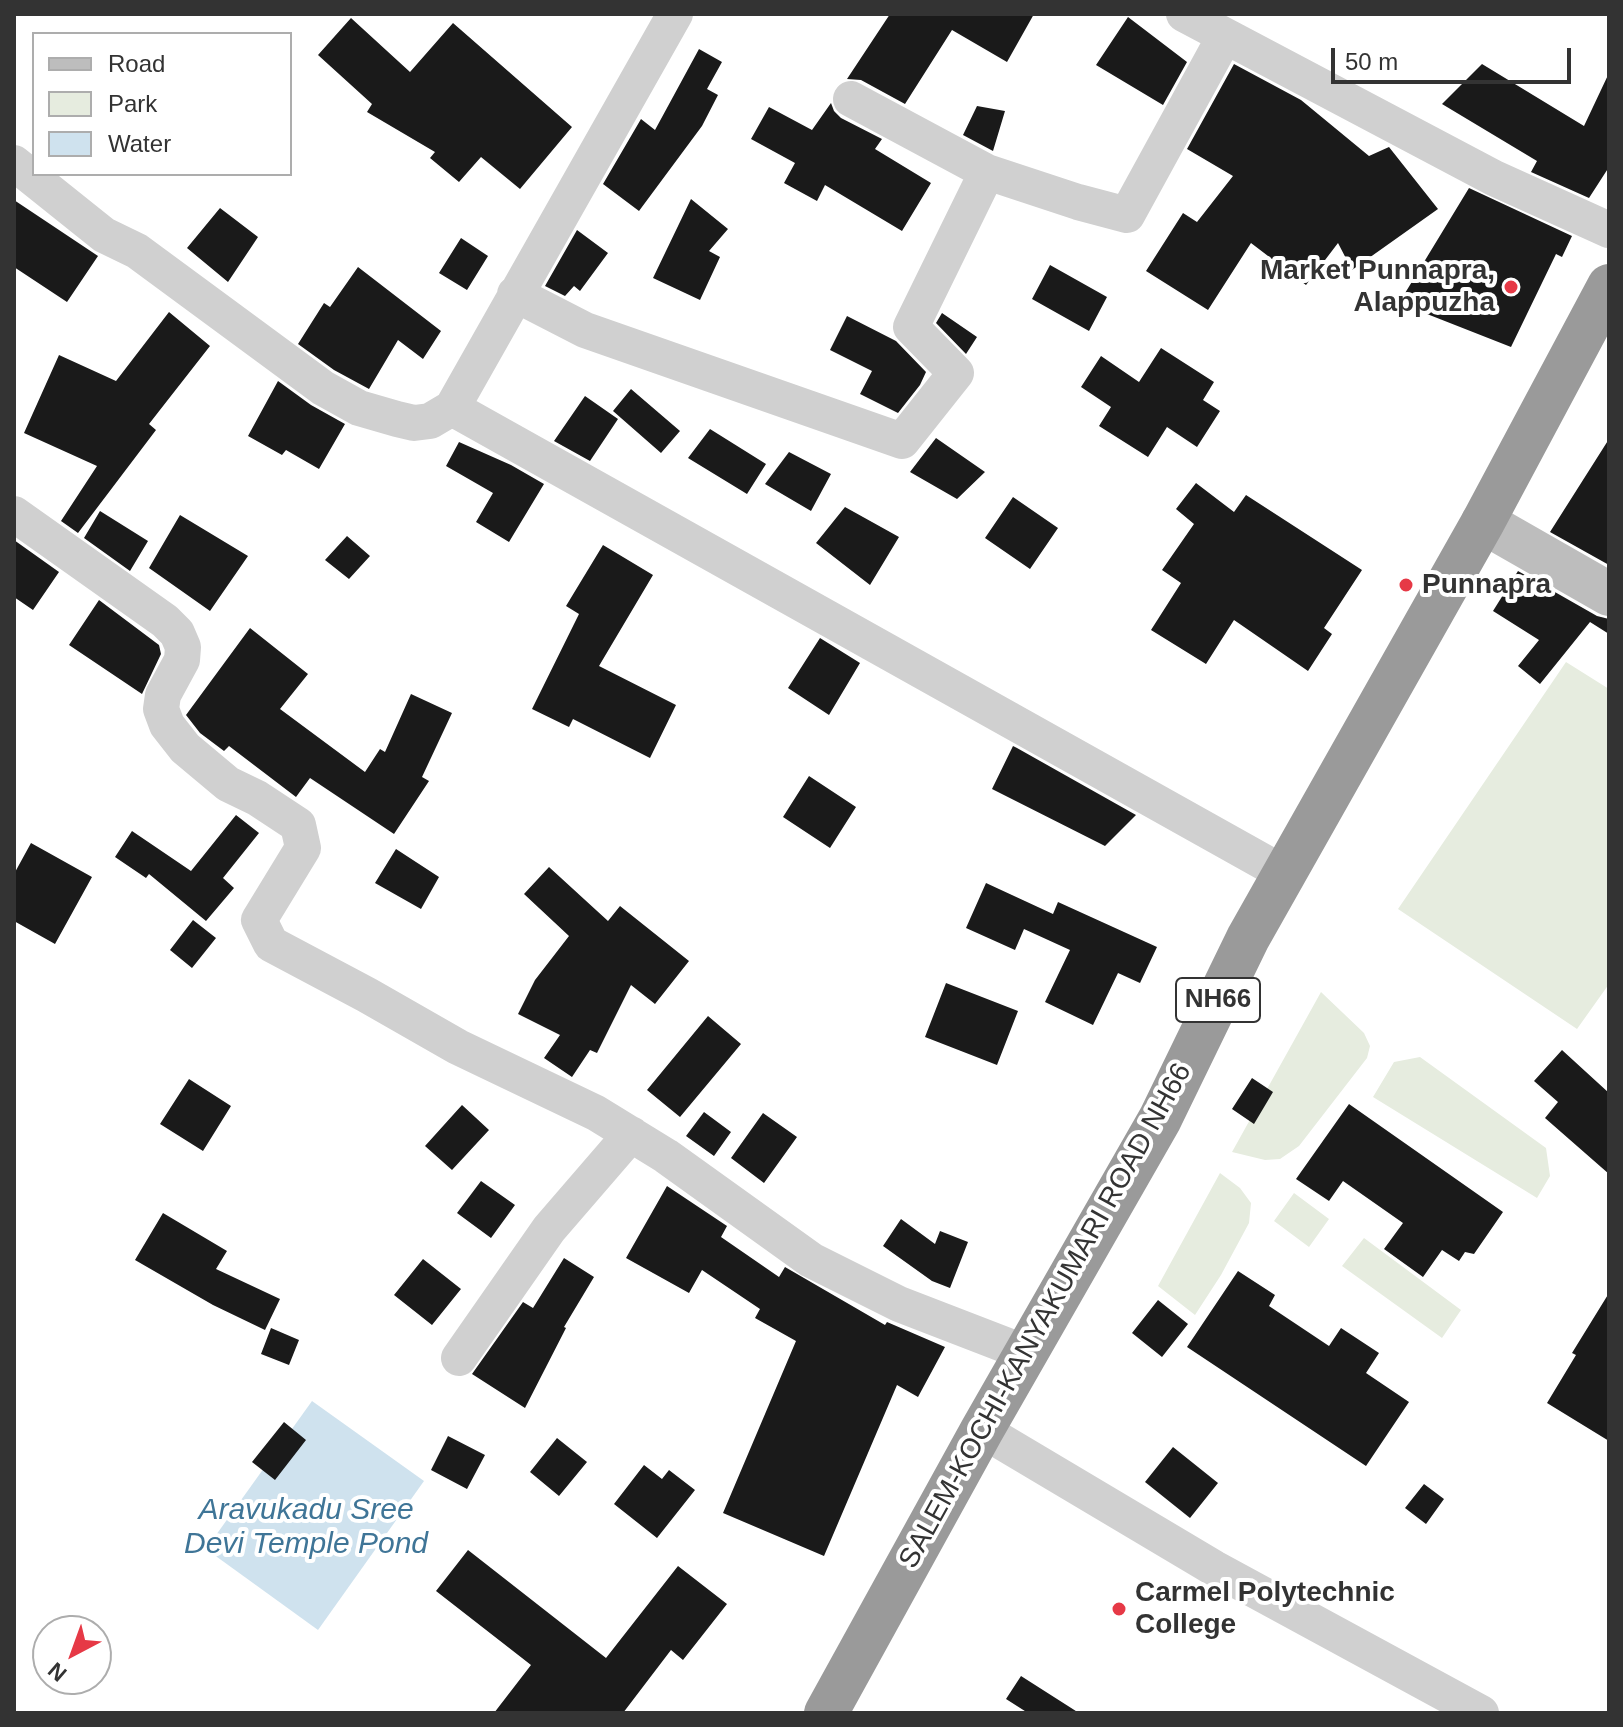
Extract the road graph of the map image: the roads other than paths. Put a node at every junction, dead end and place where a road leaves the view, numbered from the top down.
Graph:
1 (675, 14) edge
2 (1187, 15) edge
3 (1225, 36) junction
4 (851, 99) dead end
5 (14, 163) edge
6 (987, 172) junction
7 (1609, 230) edge
8 (1609, 286) edge
9 (515, 294) junction
10 (452, 408) junction
11 (14, 514) edge
12 (1483, 522) junction
13 (1609, 594) edge
14 (1285, 874) junction
15 (631, 1134) junction
16 (1026, 1353) junction
17 (459, 1358) dead end
18 (982, 1430) junction
19 (826, 1713) edge
20 (1481, 1713) edge

1 - 9 street
2 - 3 street
3 - 6 street
3 - 7 street
4 - 6 street
5 - 10 street
6 - 9 street
8 - 12 highway, SALEM-KOCHI-KANYAKUMARI ROAD NH66 / NH66
9 - 10 street
10 - 14 street
11 - 15 street
12 - 13 street
12 - 14 highway, SALEM-KOCHI-KANYAKUMARI ROAD NH66 / NH66
14 - 16 highway, SALEM-KOCHI-KANYAKUMARI ROAD NH66 / NH66
15 - 16 street
15 - 17 street
16 - 18 highway, SALEM-KOCHI-KANYAKUMARI ROAD NH66 / NH66
18 - 19 highway, SALEM-KOCHI-KANYAKUMARI ROAD NH66 / NH66
18 - 20 street

